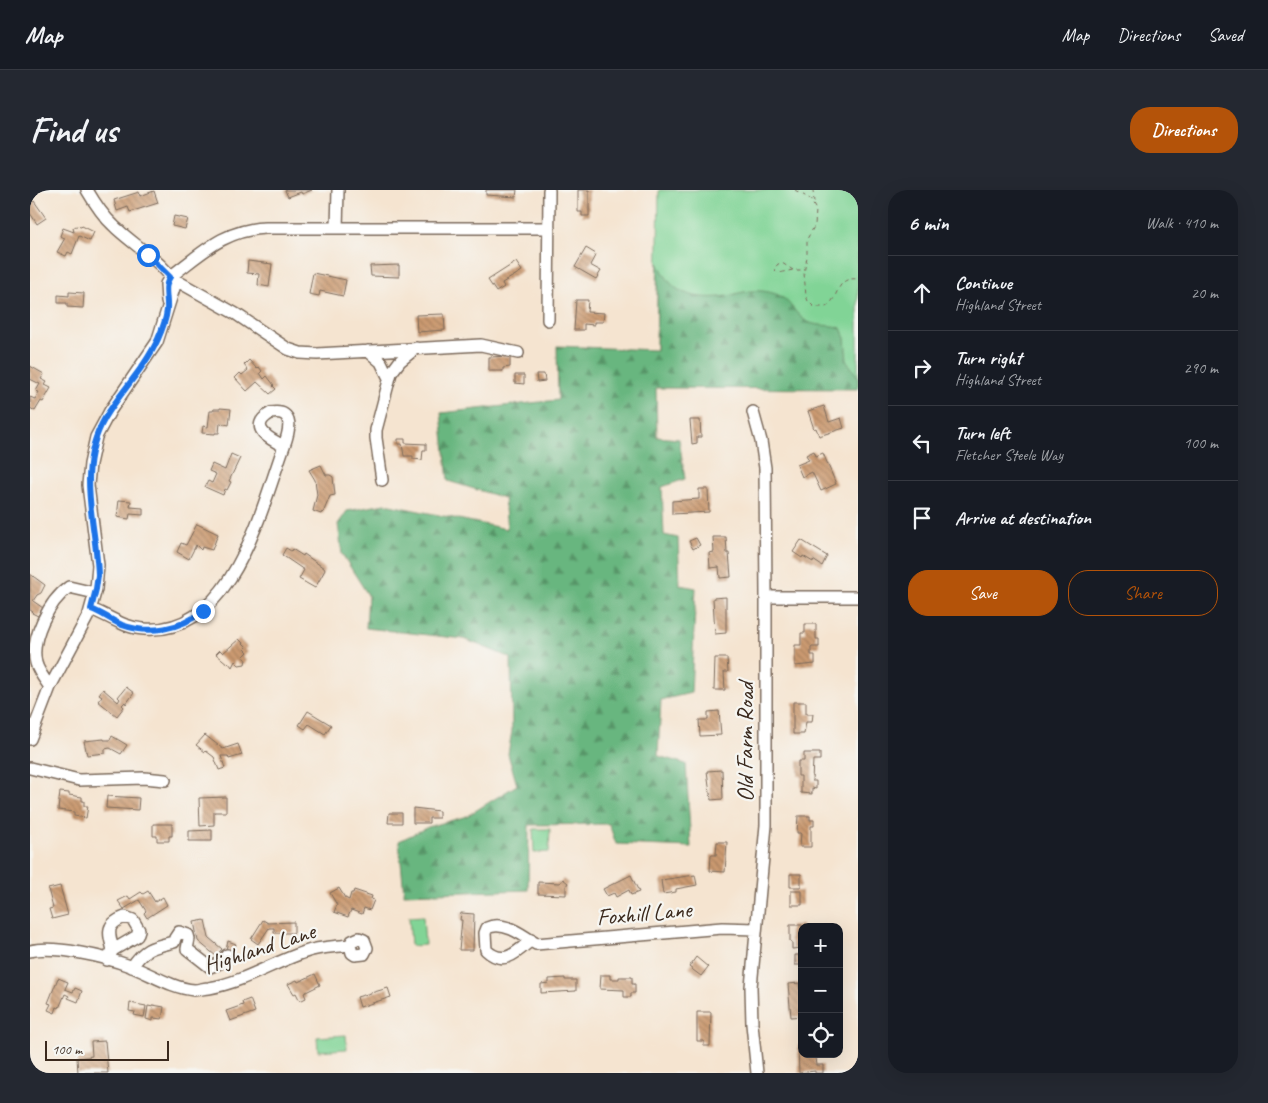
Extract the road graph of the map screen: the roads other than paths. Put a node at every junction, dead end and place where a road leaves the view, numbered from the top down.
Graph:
1 (87, 190) edge
2 (338, 190) edge
3 (345, 190) edge
4 (548, 190) edge
5 (341, 228) junction
6 (549, 228) junction
7 (170, 277) junction
8 (548, 320) dead end
9 (416, 348) junction
10 (368, 351) junction
11 (518, 353) dead end
12 (389, 378) junction
13 (753, 412) dead end
14 (284, 446) junction
15 (382, 480) dead end
16 (95, 593) junction
17 (766, 597) junction
18 (858, 597) edge
19 (91, 609) junction
20 (50, 687) junction
21 (30, 739) edge
22 (30, 768) edge
23 (165, 780) dead end
24 (756, 929) junction
25 (534, 942) dead end
26 (350, 945) dead end
27 (33, 949) edge
28 (227, 955) dead end
29 (132, 967) junction
30 (757, 1073) edge

1 - 7 street
2 - 5 street
3 - 5 street
4 - 6 street
5 - 6 street
5 - 7 street
6 - 8 street
7 - 10 street
7 - 16 street
9 - 10 street
9 - 11 street
9 - 12 street
10 - 12 street
12 - 15 street
13 - 17 street, Old Farm Road
14 - 14 street
14 - 19 street
16 - 19 street
16 - 20 street
17 - 18 street
17 - 24 street, Old Farm Road
19 - 20 street
20 - 21 street
22 - 23 street
24 - 25 street, Foxhill Lane
24 - 30 street, Old Farm Road
26 - 29 street, Highland Lane
27 - 29 street, Highland Lane
28 - 29 street

